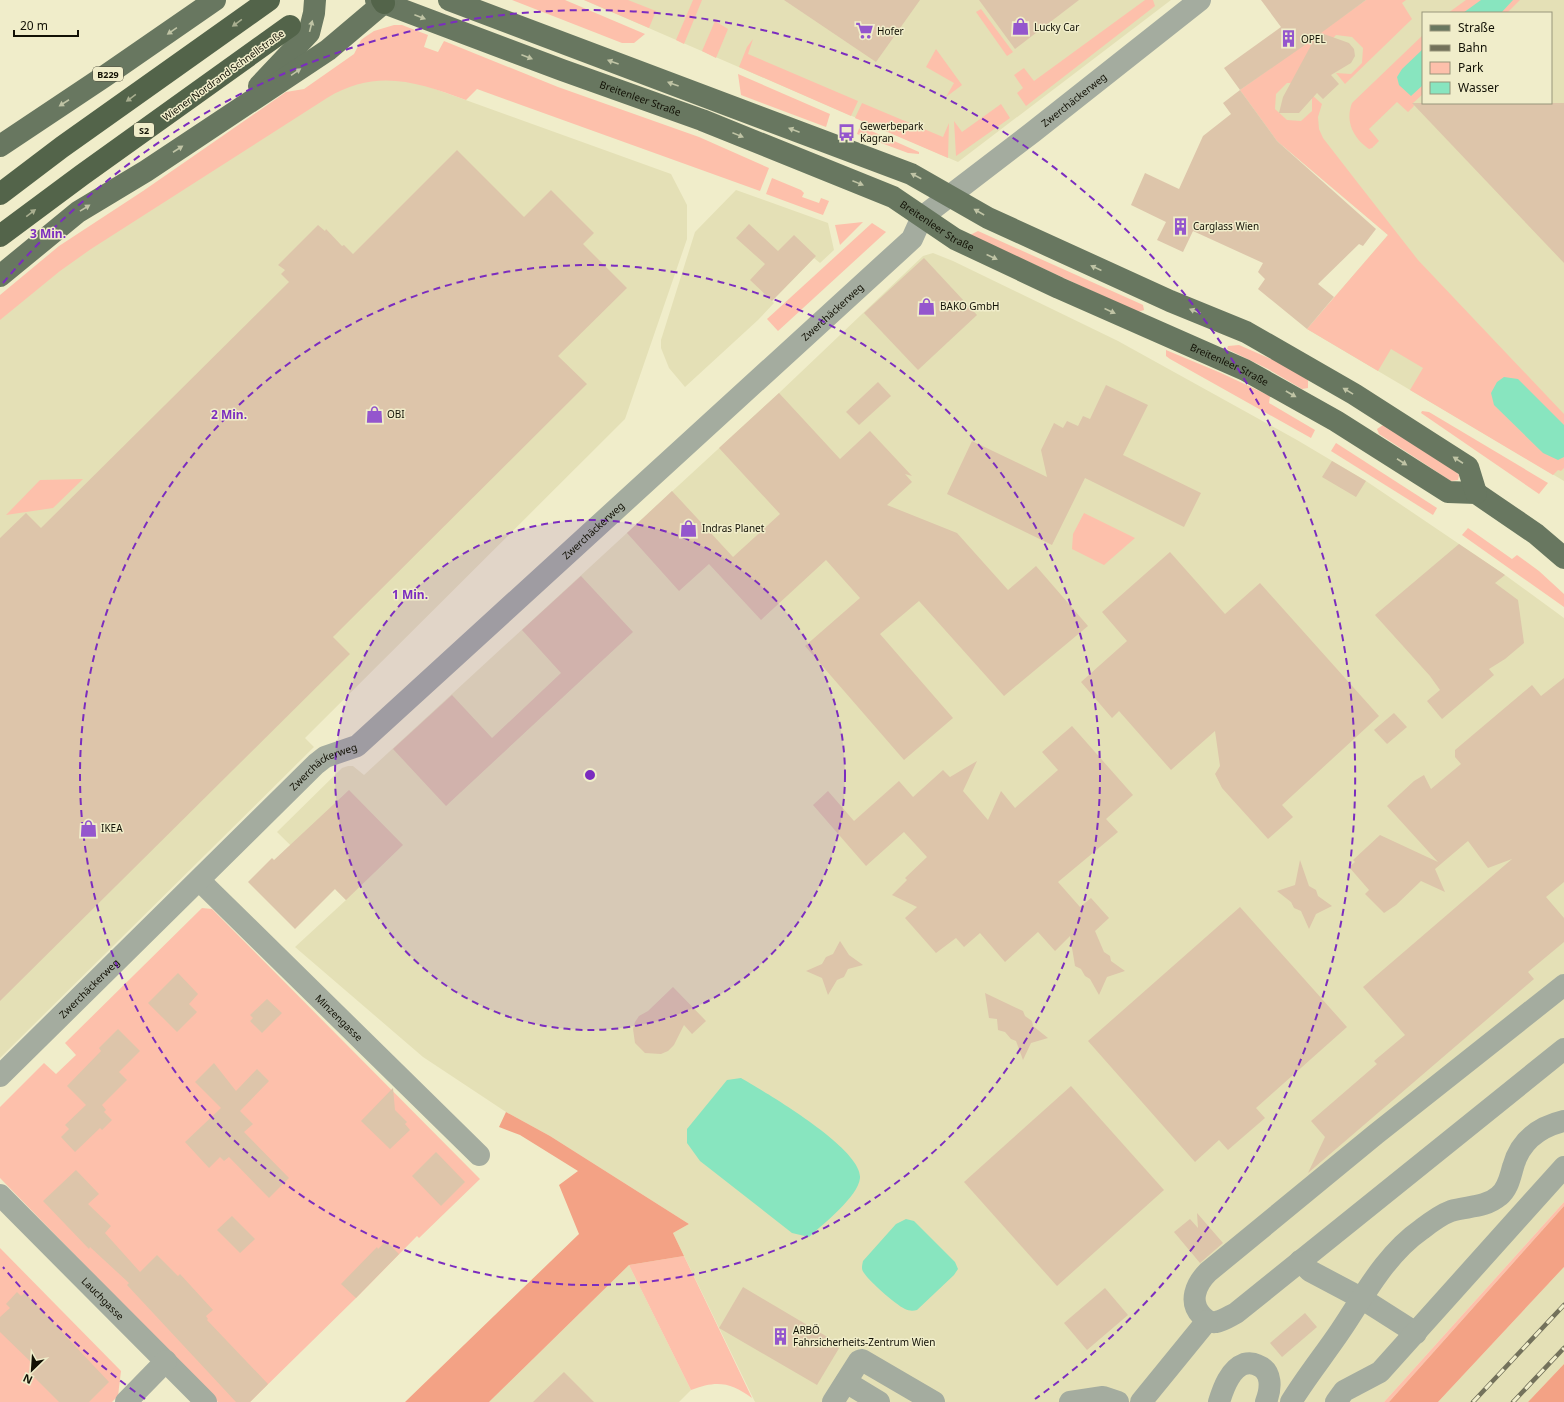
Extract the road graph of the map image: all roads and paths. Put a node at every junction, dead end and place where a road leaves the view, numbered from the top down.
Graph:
1 (269, 0) edge
2 (315, 0) edge
3 (449, 0) edge
4 (481, 0) edge
5 (1200, 0) edge
6 (382, 1) edge
7 (206, 4) edge
8 (495, 18) junction
9 (290, 26) dead end
10 (229, 117) junction
11 (0, 146) edge
12 (0, 194) edge
13 (950, 195) junction
14 (922, 217) junction
15 (0, 236) edge
16 (0, 276) edge
17 (1476, 493) junction
18 (1564, 558) edge
19 (200, 881) junction
20 (1564, 985) edge
21 (1564, 1049) edge
22 (0, 1076) edge
23 (1564, 1121) edge
24 (479, 1155) dead end
25 (1564, 1167) edge
26 (1505, 1190) junction
27 (0, 1195) edge
28 (1527, 1208) junction
29 (1300, 1262) junction
30 (1361, 1298) junction
31 (1207, 1321) junction
32 (1416, 1333) junction
33 (166, 1361) junction
34 (846, 1382) junction
35 (901, 1394) edge
36 (126, 1402) edge
37 (206, 1402) edge
38 (833, 1402) edge
39 (879, 1402) edge
40 (934, 1402) edge
41 (1070, 1402) edge
42 (1118, 1402) edge
43 (1140, 1402) edge
44 (1219, 1402) edge
45 (1266, 1402) edge
46 (1291, 1402) edge
47 (1336, 1402) edge

1 -> 12 highway
10 -> 2 main road
3 - 8 main road
4 - 8 main road
5 - 13 street, Zwerchäckerweg
10 -> 6 main road
6 -> 14 main road, Breitenleer Straße
7 -> 11 main road, B229
13 -> 8 main road
15 -> 9 highway, Wiener Nordrand Schnellstraße / S2
16 -> 10 main road
13 - 14 street, Zwerchäckerweg
17 -> 13 main road
14 -> 17 main road, Breitenleer Straße
14 - 19 street, Zwerchäckerweg
17 - 18 main road
19 - 22 street, Zwerchäckerweg
19 - 24 street, Minzengasse
20 - 31 street
21 - 29 street
23 - 26 street
25 - 28 street
26 - 28 street
26 - 30 street
27 - 33 street, Lauchgasse
28 - 32 street
29 - 30 street
29 - 31 street
30 - 32 street
30 - 46 street
31 - 43 street
32 - 47 street
33 - 36 street
33 - 37 street, Lauchgasse
34 - 35 street
34 - 38 street
34 - 39 street
35 - 40 street
41 - 42 street
44 - 45 street

